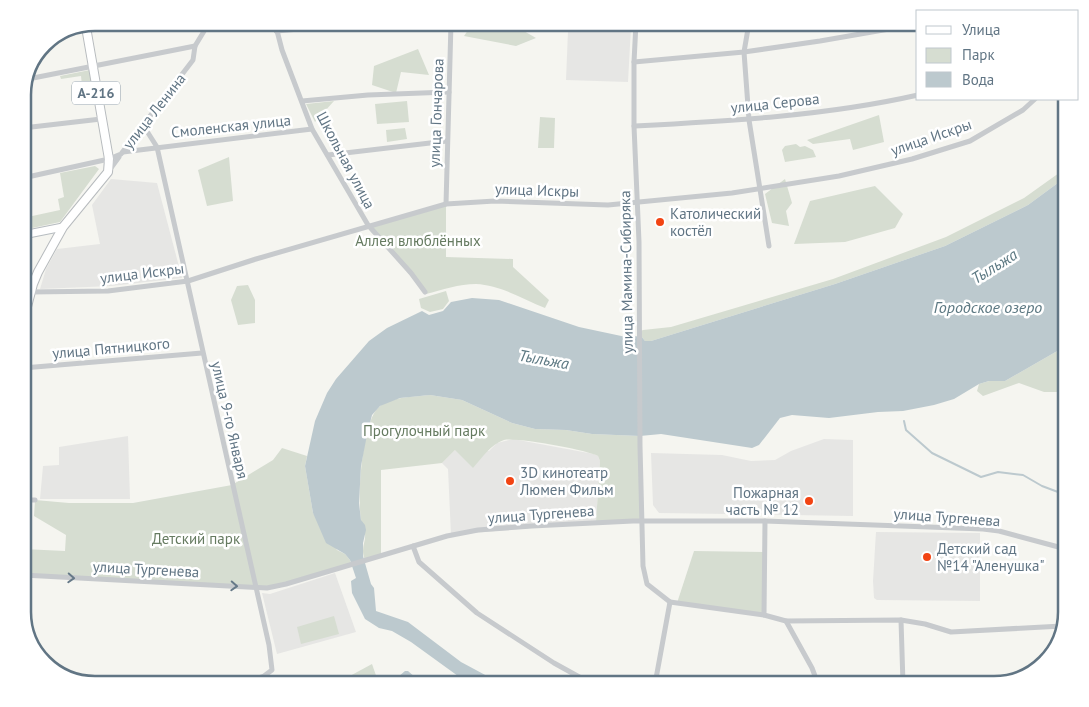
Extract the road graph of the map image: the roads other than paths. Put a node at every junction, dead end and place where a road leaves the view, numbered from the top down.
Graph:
1 (204, 31) edge
2 (286, 31) edge
3 (451, 31) edge
4 (636, 31) edge
5 (748, 31) edge
6 (878, 31) edge
7 (87, 32) edge
8 (276, 32) joint
9 (195, 46) junction
10 (744, 52) junction
11 (634, 62) junction
12 (92, 68) junction
13 (33, 78) edge
14 (450, 92) junction
15 (916, 95) edge
16 (1034, 100) edge
17 (302, 101) junction
18 (102, 119) junction
19 (749, 120) junction
20 (143, 125) junction
21 (634, 126) junction
22 (31, 127) edge
23 (312, 129) junction
24 (446, 141) junction
25 (158, 147) junction
26 (122, 153) junction
27 (328, 155) junction
28 (109, 159) junction
29 (108, 172) junction
30 (31, 176) edge
31 (760, 189) junction
32 (637, 203) junction
33 (446, 204) junction
34 (368, 225) junction
35 (63, 227) junction
36 (31, 233) edge
37 (769, 246) dead end
38 (188, 281) junction
39 (31, 290) edge
40 (31, 292) edge
41 (425, 292) dead end
42 (202, 352) junction
43 (31, 367) edge
44 (31, 500) edge
45 (35, 500) dead end
46 (643, 521) junction
47 (765, 521) junction
48 (413, 546) junction
49 (1058, 547) edge
50 (31, 575) edge
51 (256, 588) junction
52 (670, 602) junction
53 (764, 615) junction
54 (901, 620) junction
55 (786, 621) junction
56 (1056, 626) edge
57 (264, 676) edge
58 (578, 676) edge
59 (656, 676) edge
60 (815, 676) edge
61 (903, 676) edge

1 - 9 street, улица Ленина
2 - 8 street
3 - 14 street, улица Гончарова
4 - 11 street, улица Мамина-Сибиряка
5 - 10 street
6 - 10 street
7 - 12 main road, А-216
8 - 17 street, Школьная улица
9 - 12 street
9 - 20 street, улица Ленина
10 - 11 street
10 - 19 street
11 - 21 street, улица Мамина-Сибиряка
12 - 13 street
12 - 18 main road, А-216
14 - 17 street
14 - 24 street, улица Гончарова
15 - 19 street, улица Серова
16 - 31 street, улица Искры
17 - 23 street, Школьная улица
18 - 22 street
18 - 28 main road, А-216
19 - 21 street, улица Серова
19 - 31 street
20 - 25 street
20 - 26 street, улица Ленина
21 - 32 street, улица Мамина-Сибиряка
23 - 25 street, Смоленская улица
23 - 27 street, Школьная улица
24 - 27 street
24 - 33 street, улица Гончарова
25 - 26 street, Смоленская улица
25 - 38 street, улица 9-го Января
26 - 28 street, улица Ленина
26 - 29 street
27 - 34 street, Школьная улица
28 - 29 main road, улица Ленина / А-216
28 - 30 street
29 - 35 main road
31 - 32 street, улица Искры
31 - 37 street
32 - 33 street, улица Искры
32 - 46 street, улица Мамина-Сибиряка
33 - 34 street, улица Искры
34 - 38 street, улица Искры
34 - 41 street, Школьная улица
35 - 36 street
35 - 39 main road
38 - 40 street, улица Искры
38 - 42 street, улица 9-го Января
42 - 43 street, улица Пятницкого
42 - 51 street, улица 9-го Января
44 - 45 street
46 - 47 street, улица Тургенева
46 - 48 street, улица Тургенева
46 - 52 street, улица Мамина-Сибиряка
47 - 49 street, улица Тургенева
47 - 53 street
48 - 51 street, улица Тургенева
48 - 58 street
50 -> 51 street, улица Тургенева
51 - 57 street, улица 9-го Января
52 - 53 street
52 - 59 street
53 - 55 street
54 - 55 street
54 - 56 street
54 - 61 street
55 - 60 street

